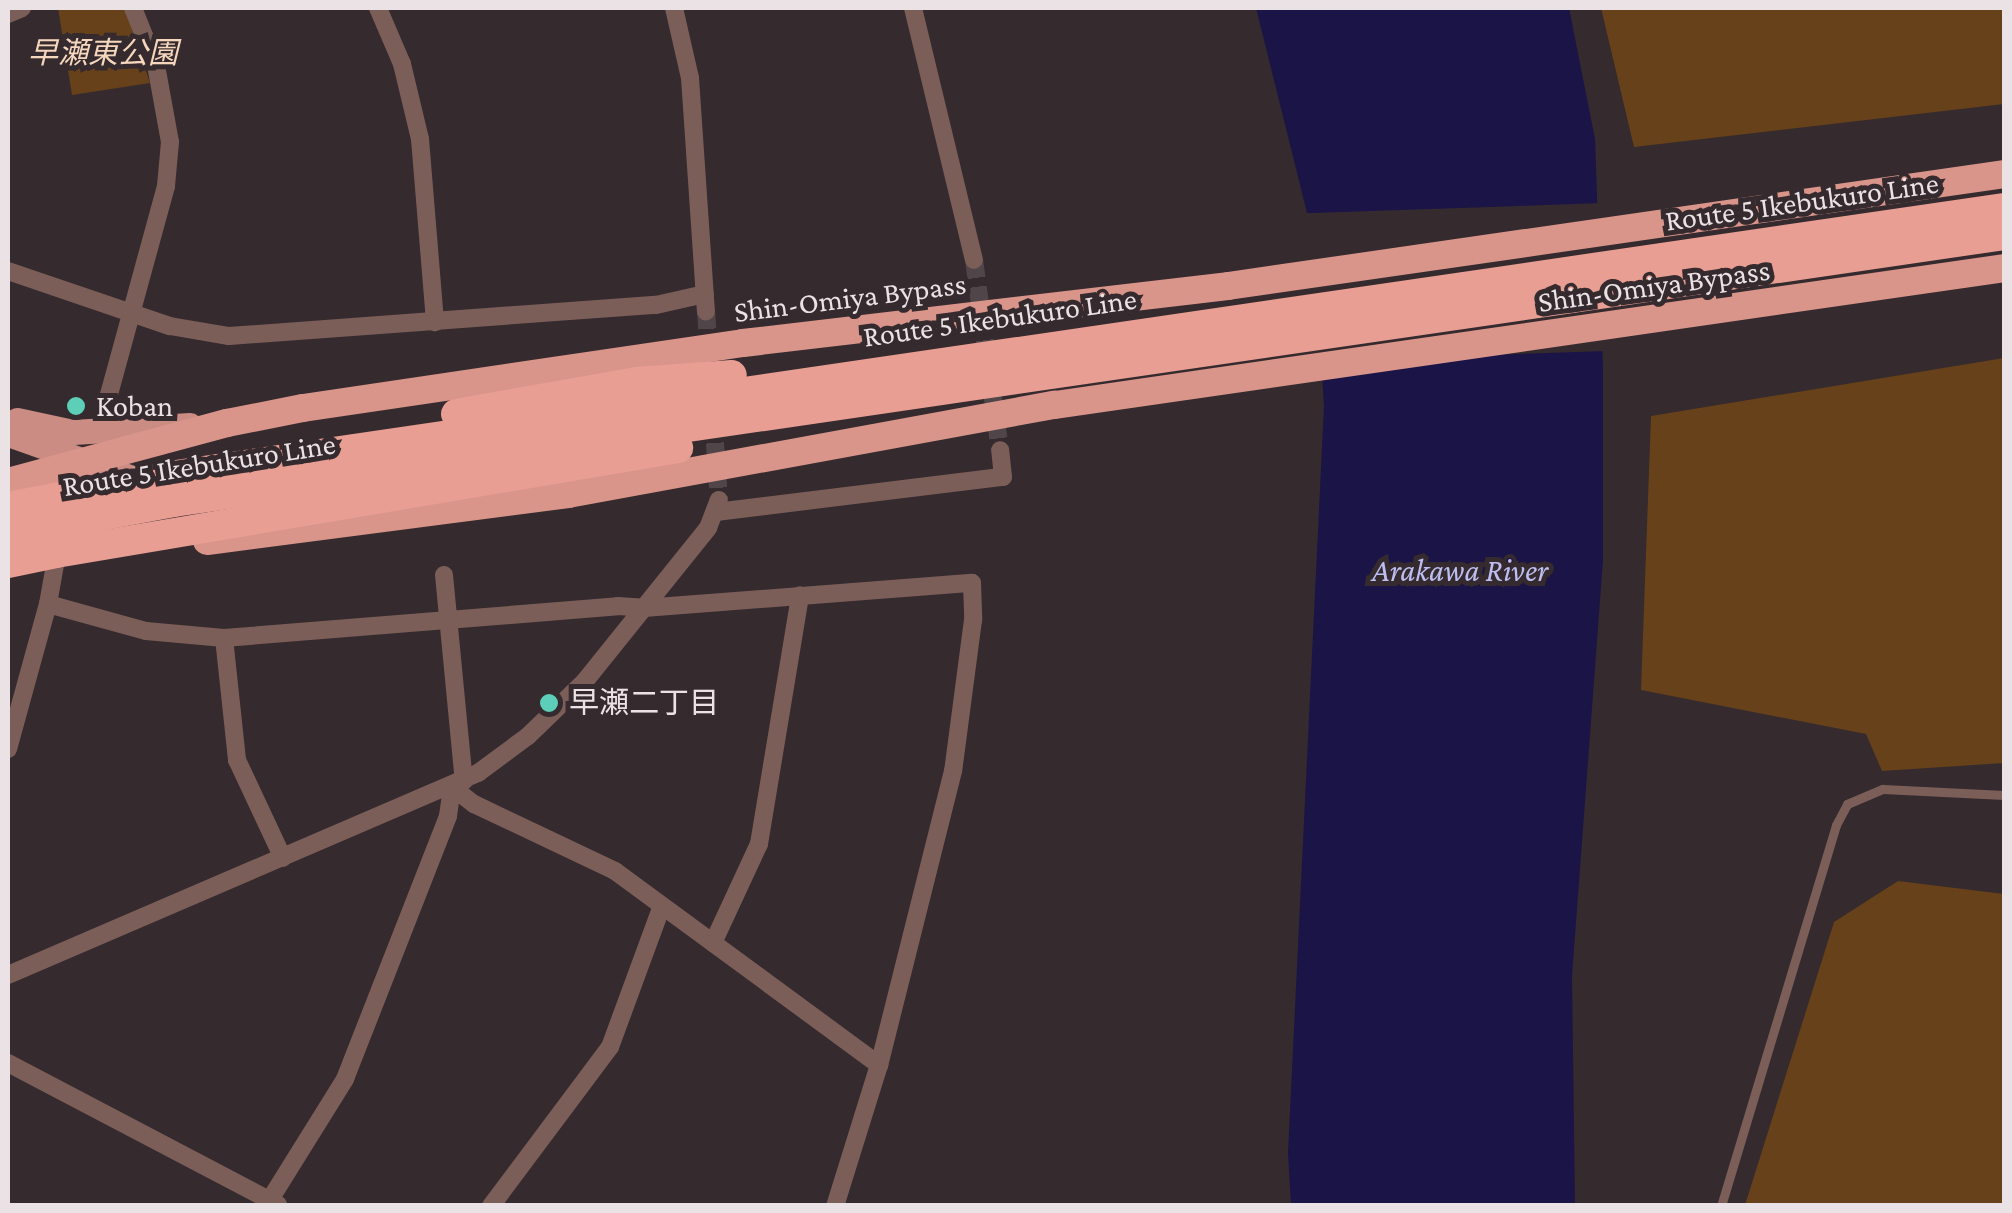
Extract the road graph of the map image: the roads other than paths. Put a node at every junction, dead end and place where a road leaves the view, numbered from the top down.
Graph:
1 (22, 8) edge
2 (133, 8) edge
3 (378, 8) edge
4 (674, 8) edge
5 (912, 8) edge
6 (8, 14) edge
7 (2004, 174) edge
8 (2004, 208) edge
9 (2004, 235) edge
10 (974, 260) tunnel mouth
11 (2004, 268) edge
12 (8, 271) edge
13 (131, 313) junction
14 (435, 322) junction
15 (972, 372) junction
16 (8, 417) edge
17 (227, 423) junction
18 (98, 431) junction
19 (8, 434) edge
20 (1000, 450) tunnel mouth
21 (83, 462) junction
22 (17, 488) edge
23 (8, 507) edge
24 (393, 518) junction
25 (8, 533) edge
26 (56, 556) junction
27 (8, 565) edge
28 (444, 575) dead end
29 (800, 596) junction
30 (48, 604) junction
31 (644, 608) junction
32 (448, 621) junction
33 (224, 638) junction
34 (8, 749) edge
35 (458, 784) junction
36 (2004, 794) edge
37 (283, 858) junction
38 (662, 906) junction
39 (713, 943) junction
40 (8, 975) edge
41 (8, 1063) edge
42 (880, 1065) junction
43 (271, 1204) edge
44 (491, 1206) edge
45 (835, 1206) edge
46 (1721, 1206) edge

1 - 6 street
2 - 13 street
3 - 14 street
4 - 14 street
5 - 10 street
7 - 17 highway, Shin-Omiya Bypass
8 - 15 highway, Route 5 Ikebukuro Line, bridge
9 - 15 highway, Route 5 Ikebukuro Line, bridge
11 - 24 highway, Shin-Omiya Bypass
12 - 13 street
13 - 14 street
13 - 18 street
15 - 22 highway, bridge
15 - 23 highway, Route 5 Ikebukuro Line, bridge
15 - 25 highway, Route 5 Ikebukuro Line, bridge
15 - 26 highway, bridge
16 - 18 main road
17 - 18 main road
17 - 21 highway, Shin-Omiya Bypass
19 - 21 main road
20 - 31 street
21 - 22 highway, Shin-Omiya Bypass
21 - 24 main road
24 - 26 highway, Shin-Omiya Bypass
26 - 27 highway
26 - 30 street
28 - 32 street
29 - 31 street
29 - 39 street
29 - 42 street
30 - 33 street
30 - 34 street
31 - 32 street
31 - 35 street
32 - 33 street
32 - 35 street
33 - 37 street
35 - 37 street
35 - 38 street
35 - 43 street
36 - 46 lane
37 - 40 street
38 - 39 street
38 - 44 street
39 - 42 street
41 - 43 street
42 - 45 street

